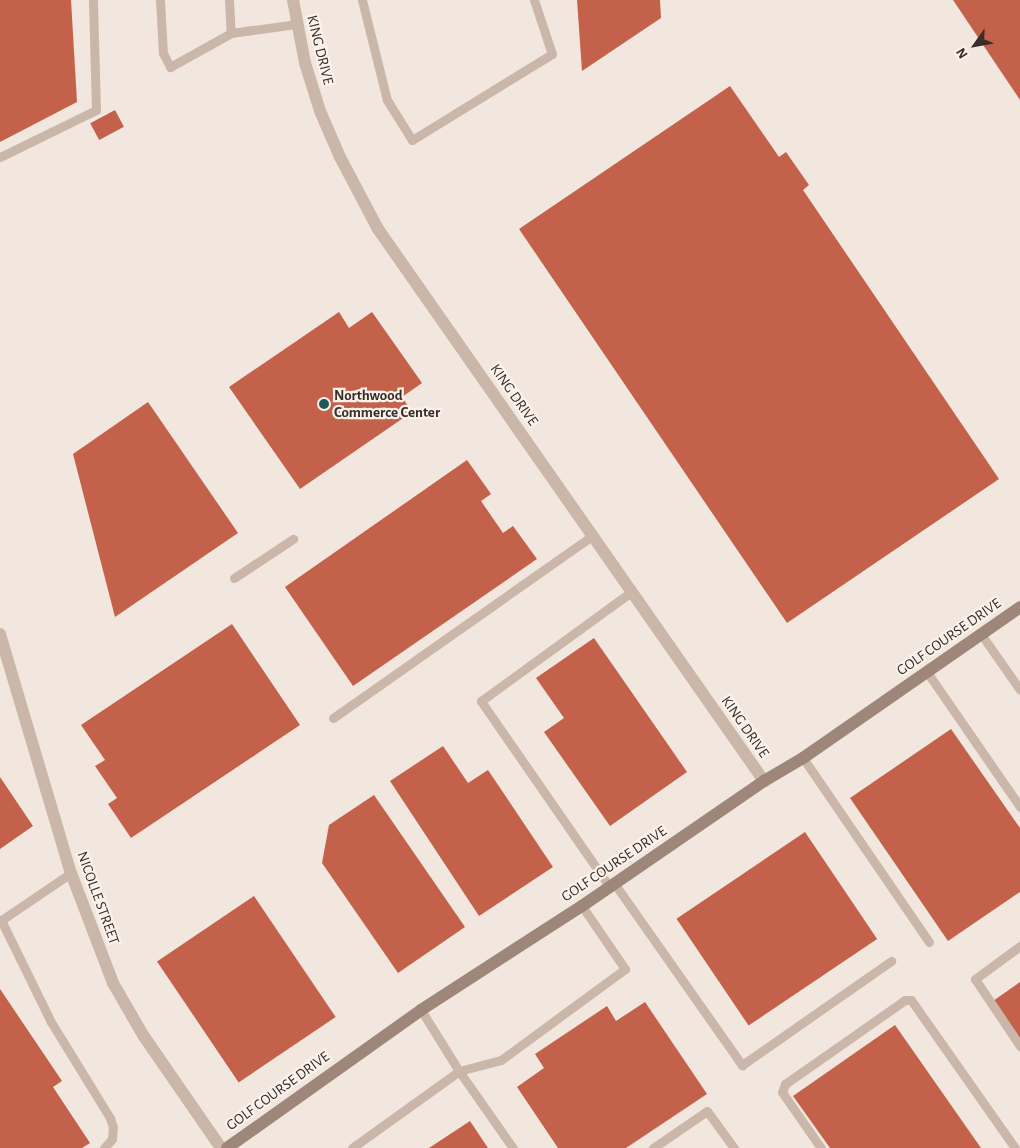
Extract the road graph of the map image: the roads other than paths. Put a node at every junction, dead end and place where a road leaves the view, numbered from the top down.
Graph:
1 (93, 0) edge
2 (160, 0) edge
3 (229, 0) edge
4 (293, 0) edge
5 (362, 0) edge
6 (534, 0) edge
7 (297, 24) junction
8 (231, 33) junction
9 (0, 157) edge
10 (593, 535) junction
11 (294, 539) dead end
12 (234, 578) dead end
13 (631, 592) junction
14 (1020, 607) edge
15 (0, 634) edge
16 (981, 634) junction
17 (927, 672) junction
18 (1020, 690) edge
19 (333, 718) dead end
20 (803, 758) junction
21 (764, 781) junction
22 (1020, 807) edge
23 (71, 873) junction
24 (612, 885) junction
25 (582, 906) junction
26 (0, 920) edge
27 (929, 942) dead end
28 (1020, 946) edge
29 (891, 961) dead end
30 (421, 1010) junction
31 (1020, 1046) edge
32 (459, 1071) junction
33 (104, 1148) edge
34 (221, 1148) edge
35 (226, 1148) edge
36 (352, 1148) edge
37 (513, 1148) edge
38 (653, 1148) edge
39 (734, 1148) edge
40 (821, 1148) edge
41 (1015, 1148) edge

1 - 9 lane
2 - 8 lane
3 - 8 lane
4 - 7 street, KING DRIVE
5 - 6 lane
7 - 8 lane
7 - 10 street, KING DRIVE
10 - 13 street, KING DRIVE
10 - 19 lane
11 - 12 lane
13 - 21 street, KING DRIVE
13 - 24 lane
14 - 16 street, GOLF COURSE DRIVE
15 - 23 street, NICOLLE STREET
16 - 17 street, GOLF COURSE DRIVE
16 - 18 lane
17 - 20 street, GOLF COURSE DRIVE
17 - 22 lane
20 - 21 street, GOLF COURSE DRIVE
20 - 27 lane
21 - 24 street, GOLF COURSE DRIVE
23 - 26 lane
23 - 34 street, NICOLLE STREET
24 - 25 street, GOLF COURSE DRIVE
24 - 29 lane
25 - 30 street, GOLF COURSE DRIVE
25 - 32 lane
26 - 33 lane
28 - 31 lane
30 - 32 lane
30 - 35 street, GOLF COURSE DRIVE
32 - 36 lane
32 - 37 lane
38 - 39 lane
40 - 41 lane

